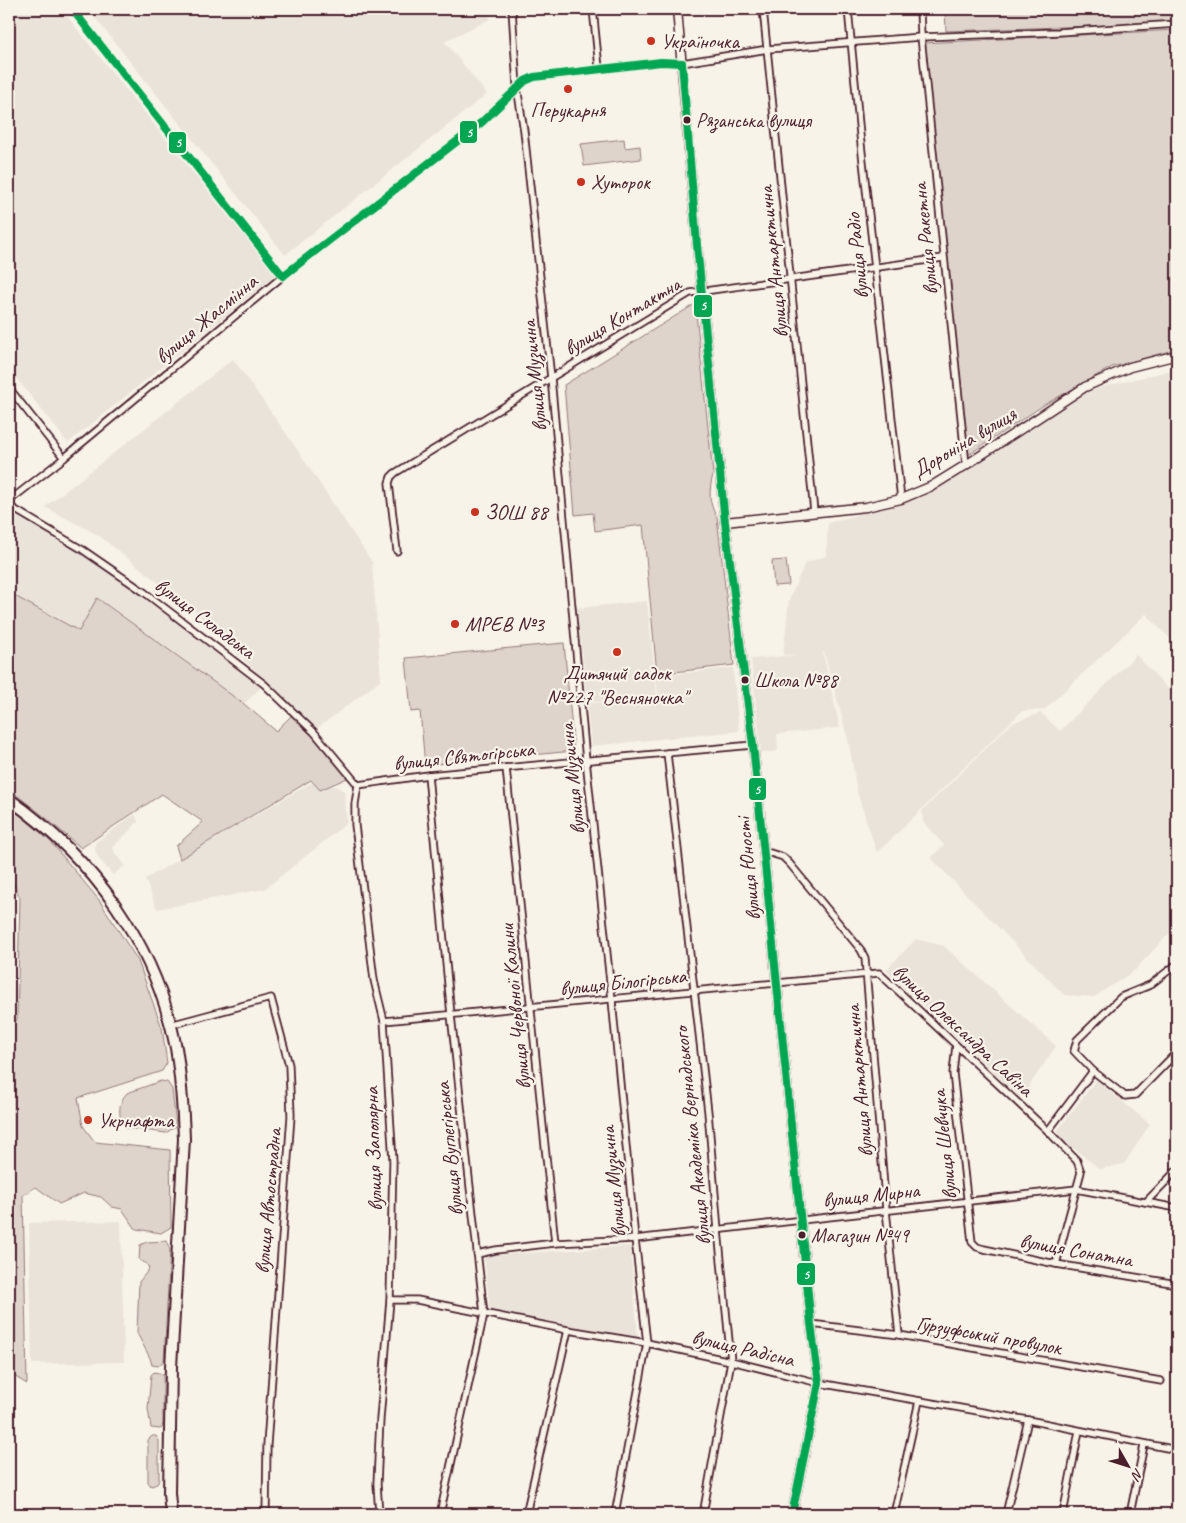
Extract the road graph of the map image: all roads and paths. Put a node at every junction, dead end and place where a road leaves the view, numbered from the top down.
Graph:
1 (72, 9) edge
2 (512, 9) edge
3 (592, 9) edge
4 (677, 9) edge
5 (763, 9) edge
6 (848, 9) edge
7 (920, 9) edge
8 (1177, 24) edge
9 (921, 37) junction
10 (851, 43) junction
11 (768, 49) junction
12 (682, 63) junction
13 (599, 68) junction
14 (517, 88) junction
15 (943, 258) junction
16 (875, 267) junction
17 (283, 276) junction
18 (791, 279) junction
19 (702, 290) junction
20 (1177, 355) edge
21 (551, 378) junction
22 (9, 388) edge
23 (64, 458) junction
24 (966, 465) junction
25 (901, 499) junction
26 (9, 500) edge
27 (9, 506) edge
28 (814, 512) junction
29 (725, 522) junction
30 (397, 551) dead end
31 (753, 745) junction
32 (667, 753) junction
33 (586, 760) junction
34 (506, 768) junction
35 (428, 775) junction
36 (358, 785) junction
37 (9, 799) edge
38 (764, 851) junction
39 (1177, 964) edge
40 (866, 974) junction
41 (776, 983) junction
42 (693, 991) junction
43 (612, 1000) junction
44 (532, 1007) junction
45 (451, 1015) junction
46 (384, 1021) junction
47 (170, 1026) junction
48 (956, 1045) junction
49 (1177, 1052) edge
50 (1093, 1071) junction
51 (1048, 1131) junction
52 (1177, 1170) edge
53 (1076, 1189) junction
54 (966, 1202) junction
55 (1146, 1202) junction
56 (1177, 1208) edge
57 (886, 1210) junction
58 (801, 1219) junction
59 (718, 1230) junction
60 (635, 1239) junction
61 (972, 1242) joint
62 (555, 1243) junction
63 (477, 1254) junction
64 (1056, 1264) junction
65 (1177, 1284) edge
66 (390, 1300) junction
67 (484, 1314) junction
68 (811, 1324) junction
69 (568, 1330) junction
70 (900, 1335) junction
71 (647, 1343) junction
72 (732, 1361) junction
73 (1161, 1381) dead end
74 (819, 1383) junction
75 (919, 1401) junction
76 (1028, 1420) junction
77 (1079, 1431) junction
78 (1144, 1445) junction
79 (1177, 1450) edge
80 (171, 1514) edge
81 (266, 1514) edge
82 (379, 1514) edge
83 (440, 1514) edge
84 (526, 1514) edge
85 (615, 1514) edge
86 (703, 1514) edge
87 (792, 1514) edge
88 (894, 1514) edge
89 (1006, 1514) edge
90 (1063, 1514) edge
91 (1130, 1514) edge

1 - 17 street
2 - 14 street, вулиця Музична
3 - 13 street
4 - 12 street, вулиця Юності
5 - 11 street, вулиця Антарктична
6 - 10 street, вулиця Радіо
7 - 9 street, вулиця Ракетна
8 - 9 street, вулиця Жасмінна
9 - 10 street, вулиця Жасмінна
9 - 15 street, вулиця Ракетна
10 - 11 street, вулиця Жасмінна
10 - 16 street, вулиця Радіо
11 - 12 street, вулиця Жасмінна
11 - 18 street, вулиця Антарктична
12 - 13 street, вулиця Жасмінна
12 - 19 street, вулиця Юності
13 - 14 street, вулиця Жасмінна
14 - 17 street, вулиця Жасмінна
14 - 21 street, вулиця Музична
15 - 16 street, вулиця Контактна
15 - 24 street, вулиця Ракетна
16 - 18 street, вулиця Контактна
16 - 25 street, вулиця Радіо
17 - 23 street, вулиця Жасмінна
18 - 19 street, вулиця Контактна
18 - 28 street, вулиця Антарктична
19 - 21 street, вулиця Контактна
19 - 29 street, вулиця Юності
20 - 24 street, Дороніна вулиця
21 - 30 street, вулиця Контактна
21 - 33 street, вулиця Музична
22 - 23 street
23 - 26 street, вулиця Жасмінна
24 - 25 street, Дороніна вулиця
25 - 28 street, Дороніна вулиця
27 - 36 street, вулиця Складська
28 - 29 street, Дороніна вулиця
29 - 31 street, вулиця Юності
31 - 32 street, вулиця Святогірська
31 - 38 street, вулиця Юності
32 - 33 street, вулиця Святогірська
32 - 42 street, вулиця Академіка Вернадського
33 - 34 street, вулиця Святогірська
33 - 43 street, вулиця Музична
34 - 35 street, вулиця Святогірська
34 - 44 street, вулиця Червоної Калини
35 - 36 street, вулиця Святогірська
35 - 45 street, вулиця Вуглегірська
36 - 46 street, вулиця Заполярна
37 - 47 highway
38 - 40 street, вулиця Олександра Савіна
38 - 41 street, вулиця Юності
39 - 50 street
40 - 41 street, вулиця Білогірська
40 - 48 street, вулиця Олександра Савіна
40 - 57 street, вулиця Антарктична
41 - 42 street, вулиця Білогірська
41 - 58 street, вулиця Юності
42 - 43 street, вулиця Білогірська
42 - 59 street, вулиця Академіка Вернадського
43 - 44 street, вулиця Білогірська
43 - 60 street, вулиця Музична
44 - 45 street, вулиця Білогірська
44 - 62 street, вулиця Червоної Калини
45 - 46 street, вулиця Білогірська
45 - 63 street, вулиця Вуглегірська
46 - 66 street, вулиця Заполярна
47 - 80 highway
47 - 81 street, вулиця Автострадна
48 - 51 street, вулиця Олександра Савіна
48 - 54 street, вулиця Шевчука
49 - 50 street
50 - 51 street
51 - 53 street, вулиця Олександра Савіна
52 - 55 street
53 - 54 street, вулиця Мирна
53 - 55 street, вулиця Мирна
53 - 64 street, вулиця Олександра Савіна
54 - 57 street, вулиця Мирна
54 - 61 street, вулиця Шевчука
55 - 56 street, вулиця Мирна
57 - 58 street, вулиця Мирна
57 - 70 street, вулиця Антарктична
58 - 59 street, вулиця Мирна
58 - 68 street, вулиця Юності
59 - 60 street, вулиця Мирна
59 - 72 street, вулиця Академіка Вернадського
60 - 62 street, вулиця Мирна
60 - 71 street, вулиця Музична
61 - 64 street, вулиця Сонатна
62 - 63 street, вулиця Мирна
63 - 67 street, вулиця Вуглегірська
64 - 65 street, вулиця Сонатна
66 - 67 street, вулиця Радісна
66 - 82 street, вулиця Заполярна
67 - 69 street, вулиця Радісна
67 - 83 street, вулиця Вуглегірська
68 - 70 street, Гурзуфський провулок
68 - 74 street, вулиця Юності
69 - 71 street, вулиця Радісна
69 - 84 street
70 - 73 street, Гурзуфський провулок
71 - 72 street, вулиця Радісна
71 - 85 street, вулиця Музична
72 - 74 street, вулиця Радісна
72 - 86 street, вулиця Академіка Вернадського
74 - 75 street, вулиця Радісна
74 - 87 street, вулиця Юності
75 - 76 street, вулиця Радісна
75 - 88 street
76 - 77 street, вулиця Радісна
76 - 89 street
77 - 78 street, вулиця Радісна
77 - 90 street
78 - 79 street, вулиця Радісна
78 - 91 street

